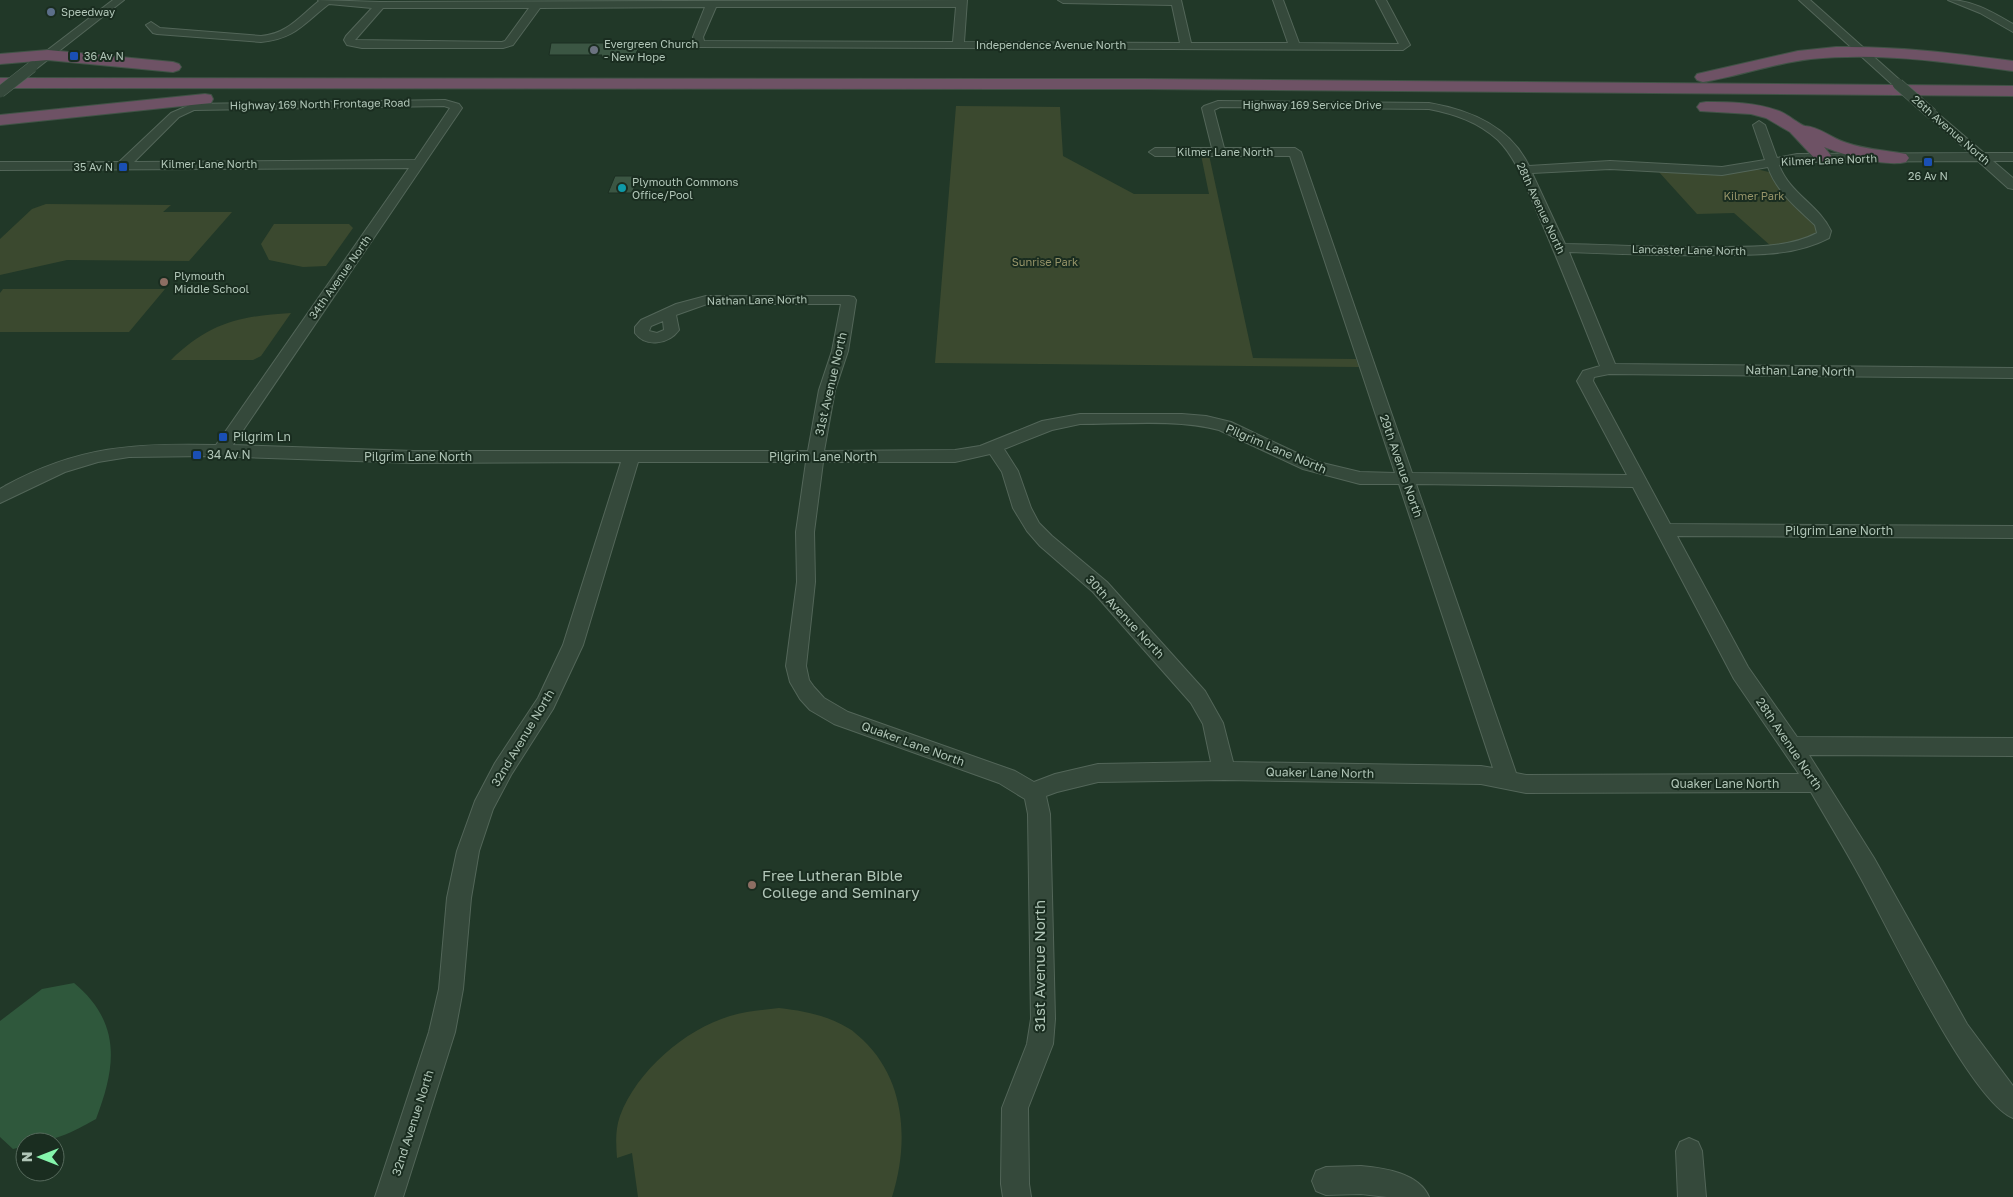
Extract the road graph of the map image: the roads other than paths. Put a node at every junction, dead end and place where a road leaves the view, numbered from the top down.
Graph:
1 (119, 0) edge
2 (325, 0) edge
3 (1063, 0) edge
4 (1278, 0) edge
5 (1381, 0) edge
6 (1804, 0) edge
7 (1953, 0) edge
8 (1177, 1) edge
9 (539, 2) edge
10 (962, 2) edge
11 (712, 4) junction
12 (380, 5) junction
13 (1996, 17) joint
14 (152, 25) dead end
15 (2013, 29) edge
16 (698, 44) joint
17 (958, 45) junction
18 (1186, 46) junction
19 (1295, 47) junction
20 (1403, 47) joint
21 (1862, 51) junction
22 (48, 55) junction
23 (0, 59) edge
24 (2013, 66) edge
25 (1888, 75) joint
26 (0, 83) edge
27 (461, 83) junction
28 (1491, 87) junction
29 (2013, 91) edge
30 (0, 92) edge
31 (401, 93) junction
32 (1388, 96) junction
33 (1950, 97) junction
34 (2013, 97) edge
35 (1529, 103) dead end
36 (454, 104) joint
37 (1417, 106) joint
38 (1690, 107) dead end
39 (1208, 108) joint
40 (1932, 114) joint
41 (0, 120) edge
42 (1759, 125) dead end
43 (1810, 130) junction
44 (1951, 130) junction
45 (1155, 152) dead end
46 (1219, 152) junction
47 (1295, 152) joint
48 (2013, 157) edge
49 (1830, 158) junction
50 (1908, 158) junction
51 (1983, 158) junction
52 (1771, 162) junction
53 (124, 164) junction
54 (418, 164) junction
55 (0, 166) edge
56 (1526, 170) junction
57 (2013, 186) edge
58 (1816, 242) joint
59 (1560, 248) junction
60 (849, 300) joint
61 (668, 314) dead end
62 (1609, 369) junction
63 (2013, 373) edge
64 (1588, 374) joint
65 (994, 447) junction
66 (222, 450) junction
67 (815, 456) junction
68 (631, 457) junction
69 (1405, 479) junction
70 (1637, 481) junction
71 (0, 497) edge
72 (1664, 530) junction
73 (2013, 532) edge
74 (840, 718) joint
75 (1790, 746) junction
76 (2013, 747) edge
77 (1224, 771) junction
78 (1508, 780) junction
79 (1817, 783) junction
80 (1033, 792) junction
81 (2013, 1106) edge
82 (1689, 1152) dead end
83 (1326, 1181) dead end
84 (389, 1197) edge
85 (1017, 1197) edge
86 (1415, 1197) edge
87 (1692, 1197) edge

1 - 22 street
2 - 12 street
2 - 14 street
3 - 8 street
4 - 19 street
5 - 20 street
6 - 21 street
7 - 13 street
8 - 18 street
9 - 11 street
9 - 12 street
9 - 12 street
10 - 11 street
10 - 17 street
11 - 16 street
13 - 15 street
16 - 17 street, Independence Avenue North
17 - 18 street, Independence Avenue North
18 - 19 street, Independence Avenue North
19 - 20 street, Independence Avenue North
21 - 24 highway
21 - 25 street
21 - 28 highway
22 - 23 highway
22 - 27 highway
22 - 30 street, bridge
25 - 40 street, 26th Avenue North, bridge
26 - 27 highway
27 - 28 highway
28 - 29 highway
30 - 31 highway
31 - 32 highway
31 - 41 highway
32 - 33 highway
32 - 35 highway
33 - 34 highway
33 - 43 highway
36 - 53 street, Highway 169 North Frontage Road
36 - 54 street, 34th Avenue North
37 - 39 street, Highway 169 Service Drive
37 - 56 street, 28th Avenue North
38 - 49 highway
39 - 46 street
40 - 44 street, 26th Avenue North
42 - 52 street
43 - 49 highway
43 - 50 highway
44 - 50 street
44 - 51 street, 26th Avenue North
45 - 46 street, Kilmer Lane North
46 - 47 street, Kilmer Lane North
47 - 69 street, 29th Avenue North
48 - 51 street, Kilmer Lane North
49 - 50 street, Kilmer Lane North
49 - 52 street, Kilmer Lane North
50 - 51 street, Kilmer Lane North
51 - 57 street, 26th Avenue North
52 - 56 street, Kilmer Lane North
52 - 58 street
53 - 54 street, Kilmer Lane North
53 - 55 street, Kilmer Lane North
54 - 66 street, 34th Avenue North
56 - 59 street, 28th Avenue North
58 - 59 street, Lancaster Lane North
59 - 62 street, 28th Avenue North
60 - 61 street, Nathan Lane North
60 - 67 street, 31st Avenue North
62 - 63 street, Nathan Lane North
62 - 64 street, Nathan Lane North
64 - 70 street, 28th Avenue North
65 - 67 street, Pilgrim Lane North
65 - 69 street, Pilgrim Lane North
65 - 77 street, 30th Avenue North
66 - 68 street, Pilgrim Lane North
66 - 71 street, Pilgrim Lane North
67 - 68 street, Pilgrim Lane North
67 - 74 street, 31st Avenue North
68 - 84 street, 32nd Avenue North
69 - 70 street, Pilgrim Lane North
69 - 78 street, 29th Avenue North
70 - 72 street, 28th Avenue North
72 - 73 street, Pilgrim Lane North
72 - 75 street, 28th Avenue North
74 - 80 street, Quaker Lane North
75 - 76 street
75 - 79 street, 28th Avenue North
77 - 78 street, Quaker Lane North
77 - 80 street, Quaker Lane North
78 - 79 street, Quaker Lane North
79 - 81 street, 28th Avenue North
80 - 85 street, 31st Avenue North
82 - 87 street
83 - 86 street

